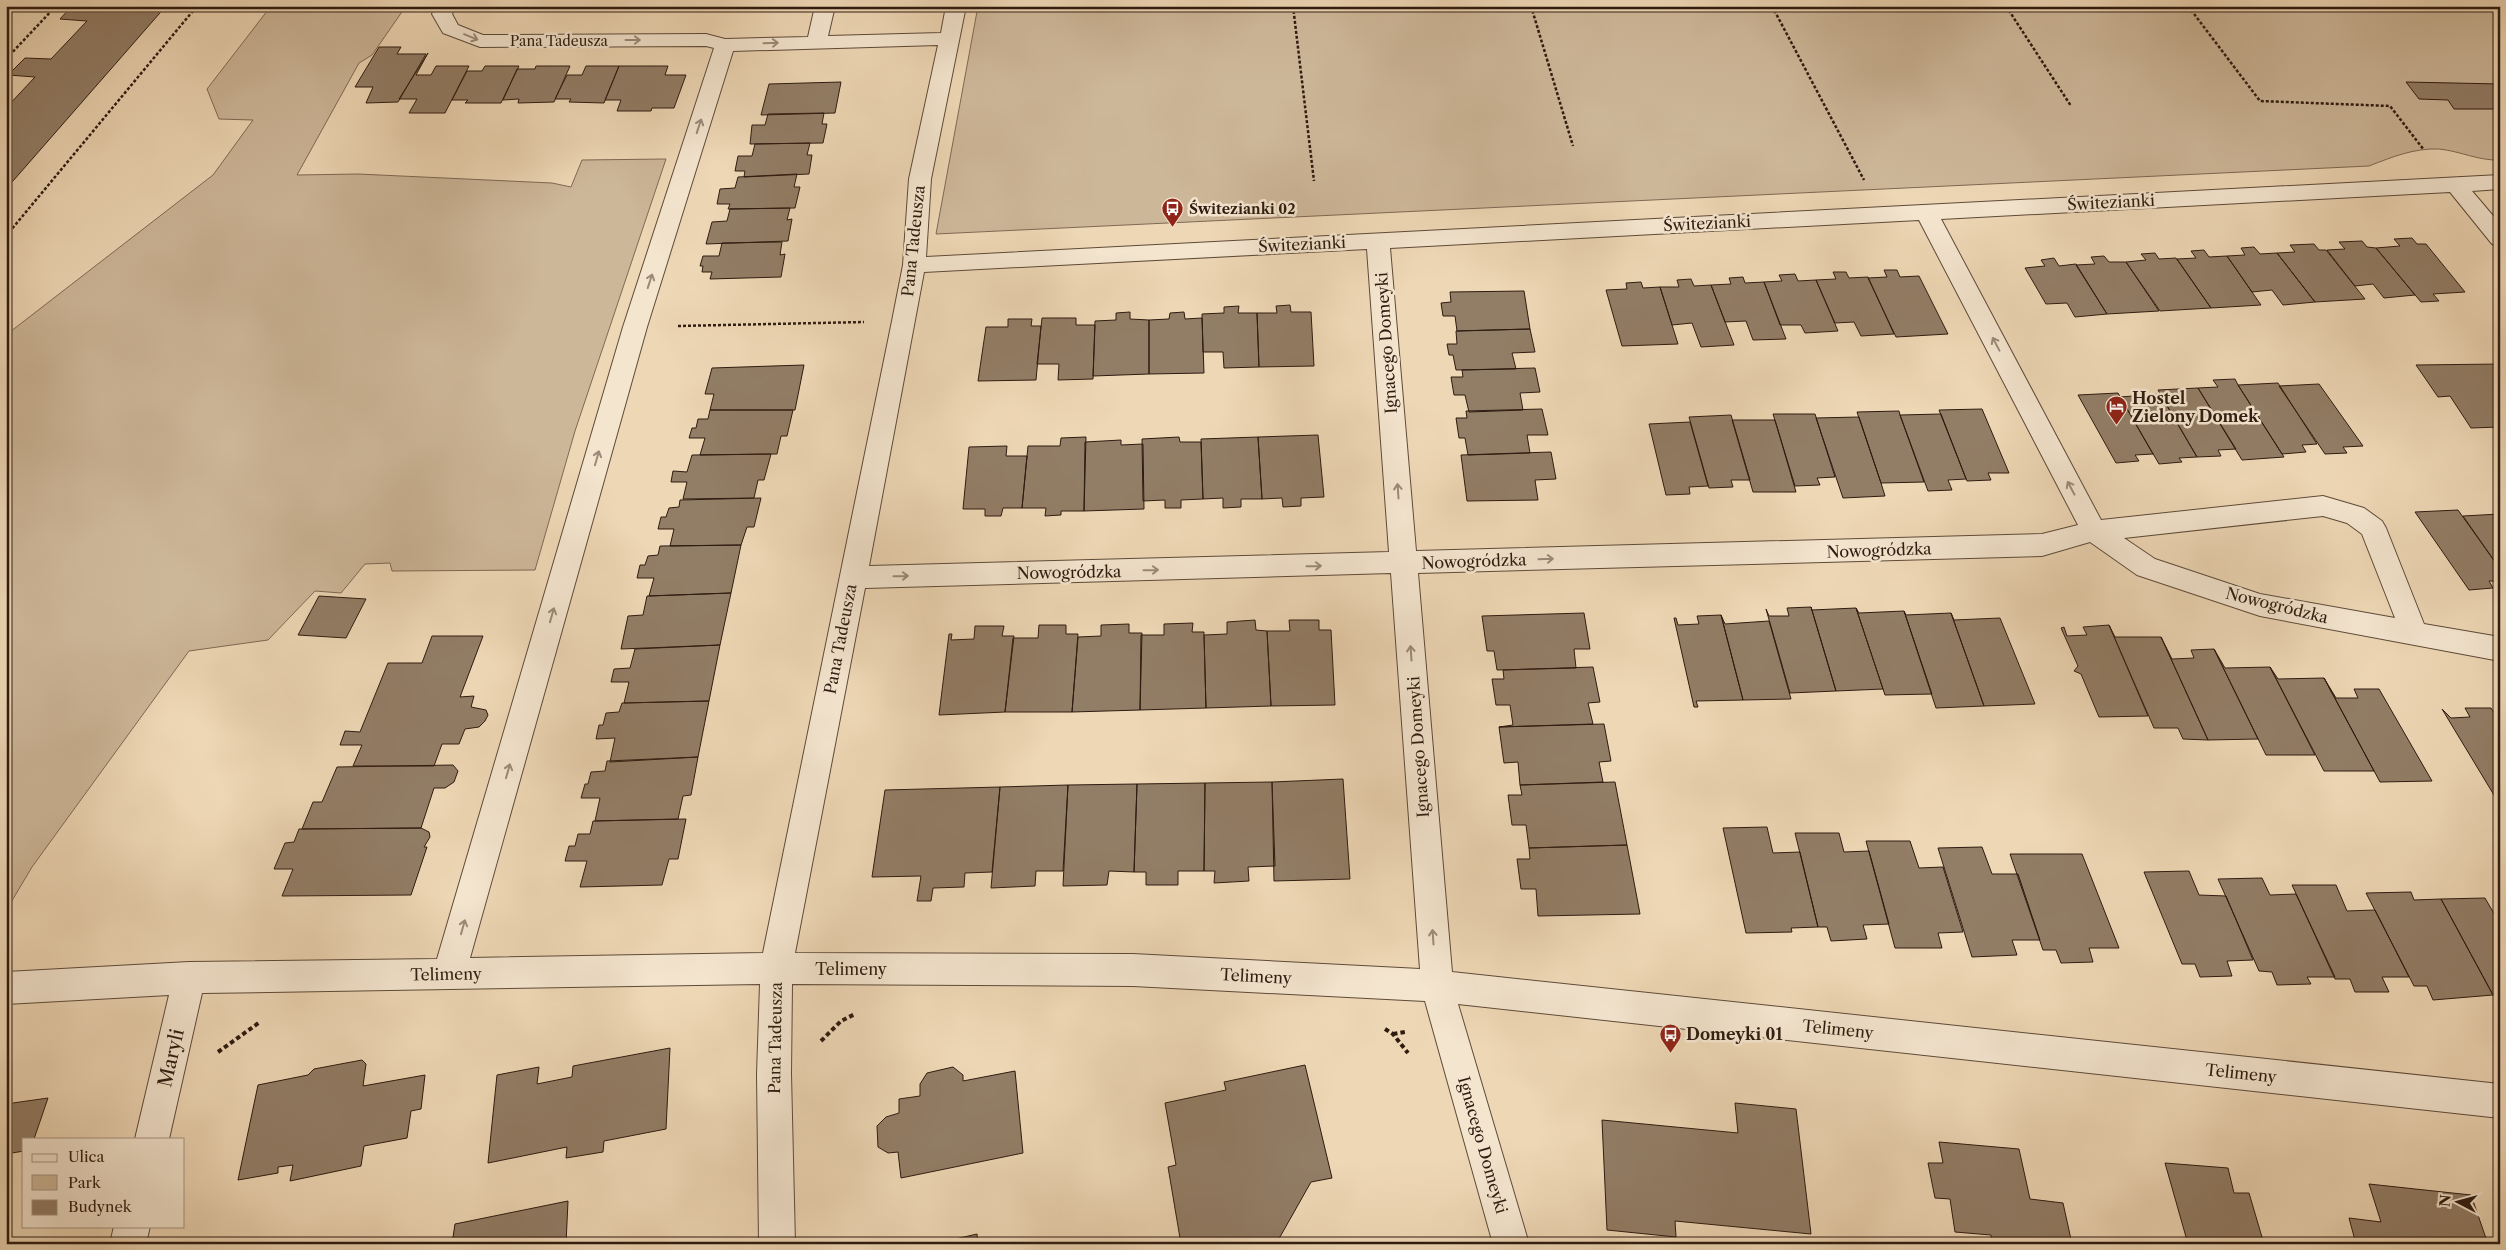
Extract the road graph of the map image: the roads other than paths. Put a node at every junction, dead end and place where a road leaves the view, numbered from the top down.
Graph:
1 (446, 6) edge
2 (824, 6) edge
3 (956, 6) edge
4 (947, 39) junction
5 (817, 41) junction
6 (725, 45) junction
7 (2500, 182) edge
8 (2455, 184) junction
9 (1926, 212) junction
10 (2500, 239) edge
11 (1378, 240) junction
12 (914, 265) junction
13 (2094, 532) junction
14 (1404, 563) junction
15 (852, 577) junction
16 (2414, 633) junction
17 (2500, 649) edge
18 (776, 968) junction
19 (449, 974) junction
20 (189, 978) junction
21 (1436, 986) junction
22 (6, 988) edge
23 (2500, 1101) edge
24 (152, 1138) edge
25 (132, 1228) edge
26 (128, 1244) edge
27 (777, 1244) edge
28 (1511, 1244) edge

1 -> 6 street, Pana Tadeusza
2 - 5 street
3 - 4 street, Pana Tadeusza
4 - 5 street, Pana Tadeusza
4 - 12 street, Pana Tadeusza
6 -> 5 street, Pana Tadeusza
19 -> 6 street
7 - 8 street, Świtezianki
8 - 9 street, Świtezianki
8 - 10 street
9 - 11 street, Świtezianki
13 -> 9 street, Nowogródzka
11 - 12 street, Świtezianki
14 -> 11 street, Ignacego Domeyki
12 - 15 street, Pana Tadeusza
14 -> 13 street, Nowogródzka
13 - 16 street, Nowogródzka
13 - 16 street, Nowogródzka
15 -> 14 street, Nowogródzka
21 -> 14 street, Ignacego Domeyki
15 - 18 street, Pana Tadeusza
16 - 17 street, Nowogródzka
18 - 19 street, Telimeny
18 - 21 street, Telimeny
18 - 27 street, Pana Tadeusza
19 - 20 street, Telimeny
20 - 22 street, Telimeny
20 - 24 street, Maryli
21 - 23 street, Telimeny
21 - 28 street, Ignacego Domeyki
25 - 26 street

